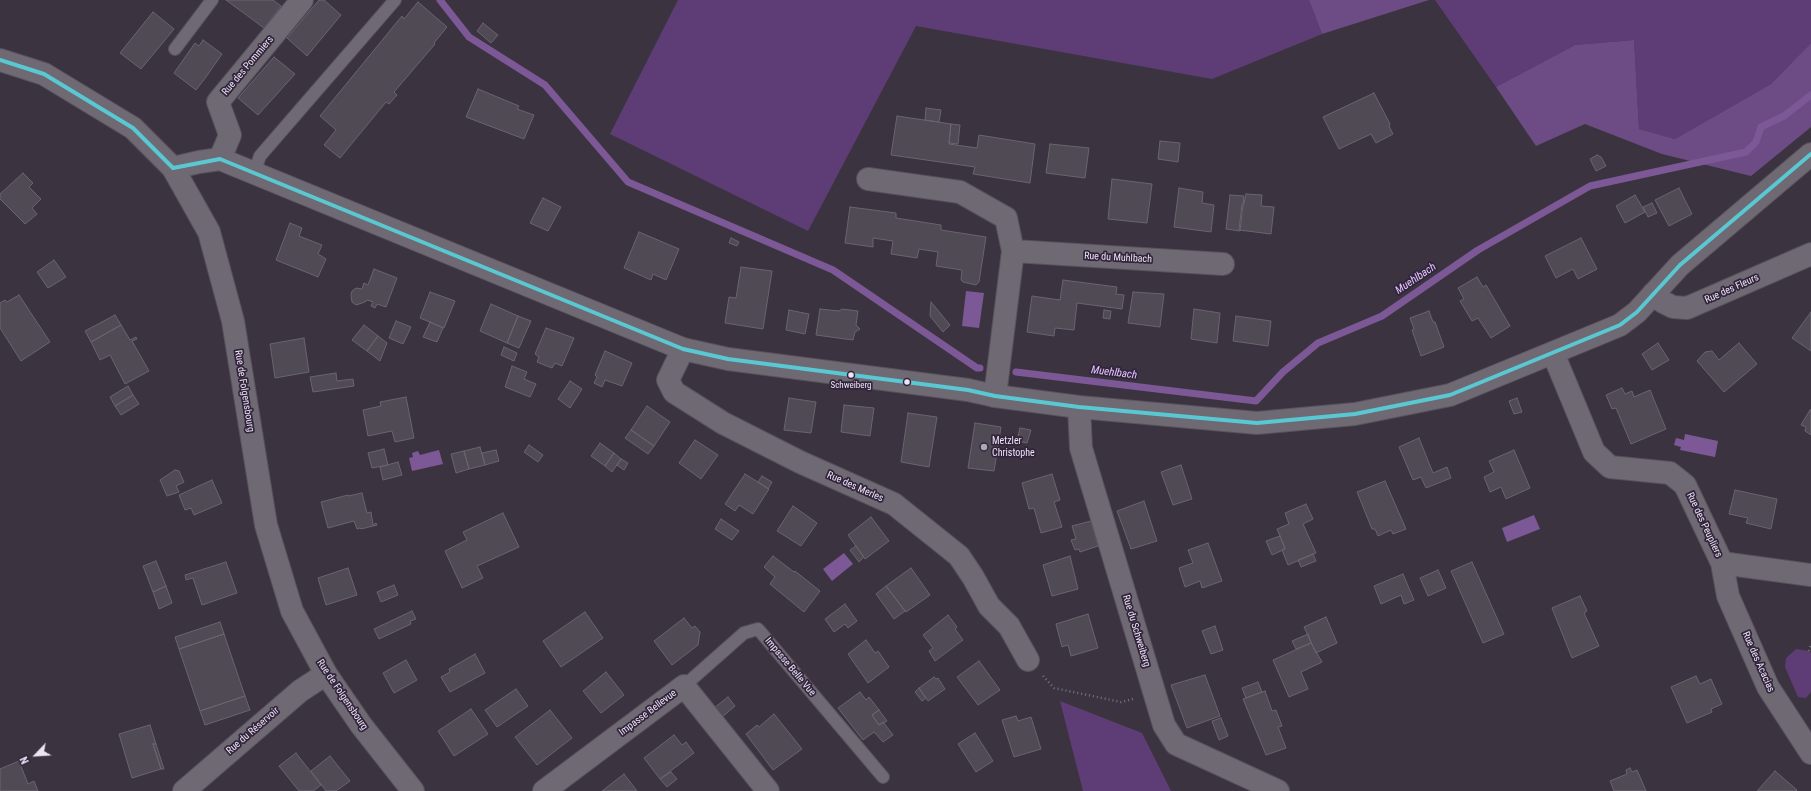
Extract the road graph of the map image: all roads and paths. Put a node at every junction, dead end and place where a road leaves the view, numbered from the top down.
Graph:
1 (212, 0) edge
2 (302, 0) edge
3 (395, 0) edge
4 (175, 49) dead end
5 (0, 60) edge
6 (1811, 154) edge
7 (220, 159) junction
8 (173, 168) junction
9 (254, 173) junction
10 (868, 179) dead end
11 (1013, 251) junction
12 (1811, 254) edge
13 (1223, 264) dead end
14 (1653, 294) junction
15 (683, 349) junction
16 (1553, 353) junction
17 (995, 396) junction
18 (1079, 407) junction
19 (1722, 563) junction
20 (1811, 575) edge
21 (1811, 644) edge
22 (1809, 651) dead end
23 (1028, 660) joint
24 (326, 674) junction
25 (684, 686) junction
26 (1155, 695) junction
27 (1811, 753) edge
28 (882, 777) dead end
29 (184, 791) edge
30 (413, 791) edge
31 (544, 791) edge
32 (768, 791) edge
33 (1278, 791) edge

1 - 4 lane
2 - 7 street, Rue des Pommiers
3 - 9 lane
5 - 8 street, Rue de Folgensbourg
6 - 14 street
7 - 8 street
7 - 9 street
8 - 24 street, Rue de Folgensbourg
9 - 15 street
10 - 11 street
11 - 13 street, Rue du Muhlbach
11 - 17 street
12 - 14 street, Rue des Fleurs
14 - 16 street
15 - 17 street
15 - 23 street, Rue des Merles
16 - 18 street
16 - 19 street, Rue des Peupliers
17 - 18 street
18 - 26 street, Rue du Schweiberg
19 - 20 street, Rue des Peupliers
19 - 27 street, Rue des Acacias
21 - 22 path
23 - 26 path
24 - 29 street, Rue du Réservoir
24 - 30 street, Rue de Folgensbourg
25 - 28 lane, Impasse Belle Vue
25 - 31 street, Impasse Bellevue
25 - 32 street, Impasse Bellevue
26 - 33 street, Rue du Schweiberg

